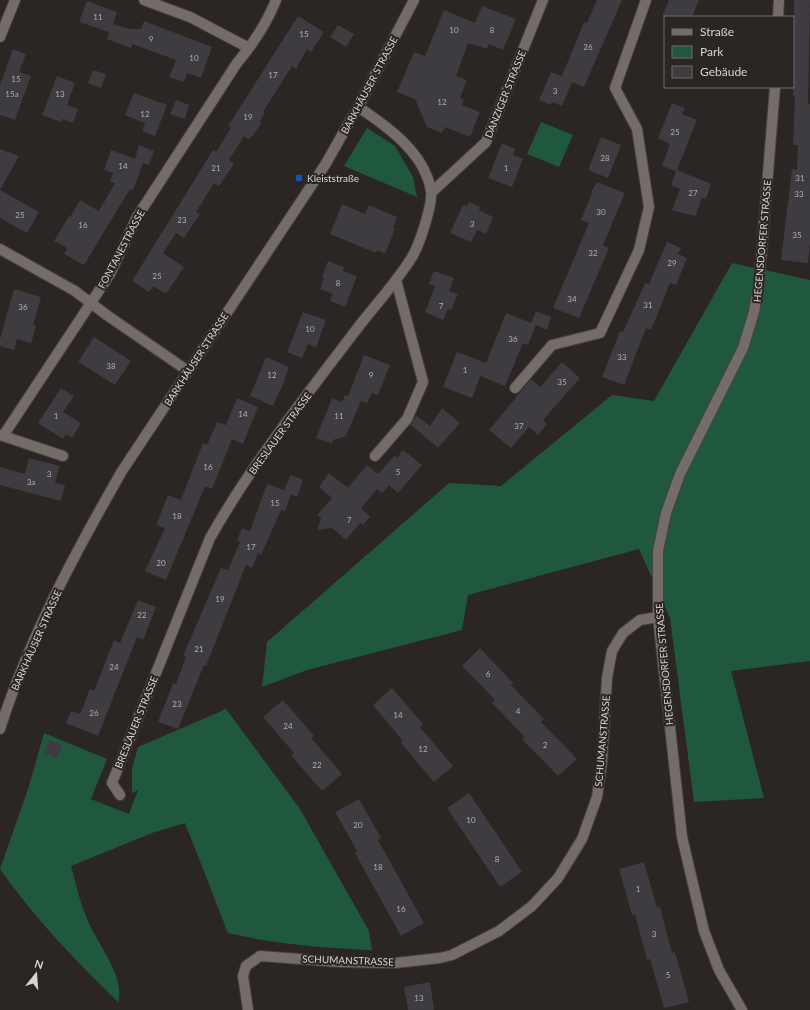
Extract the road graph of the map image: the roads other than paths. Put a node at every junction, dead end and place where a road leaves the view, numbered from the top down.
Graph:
1 (15, 0) edge
2 (144, 0) edge
3 (276, 0) edge
4 (414, 0) edge
5 (543, 0) edge
6 (646, 0) edge
7 (779, 0) edge
8 (778, 16) edge
9 (0, 37) edge
10 (249, 48) junction
11 (775, 88) edge
12 (358, 107) junction
13 (432, 192) junction
14 (0, 249) edge
15 (396, 280) junction
16 (91, 303) junction
17 (188, 371) junction
18 (515, 388) dead end
19 (2, 435) edge
20 (62, 456) dead end
21 (375, 456) dead end
22 (658, 617) junction
23 (0, 729) edge
24 (120, 795) dead end
25 (248, 1010) edge
26 (742, 1010) edge

1 - 9 street
2 - 10 street
3 - 10 street, FONTANESTRASSE
4 - 12 street, BARKHÄUSER STRASSE
5 - 13 street, DANZIGER STRASSE
6 - 18 street
7 - 8 street
10 - 16 street, FONTANESTRASSE
11 - 22 street, HEGENSDORFER STRASSE
12 - 13 street
12 - 17 street, BARKHÄUSER STRASSE
13 - 15 street, BRESLAUER STRASSE
14 - 16 street
15 - 21 street
15 - 24 street, BRESLAUER STRASSE
16 - 17 street
16 - 19 street, FONTANESTRASSE
17 - 23 street, BARKHÄUSER STRASSE
19 - 20 street
22 - 25 street, SCHUMANSTRASSE
22 - 26 street, HEGENSDORFER STRASSE

